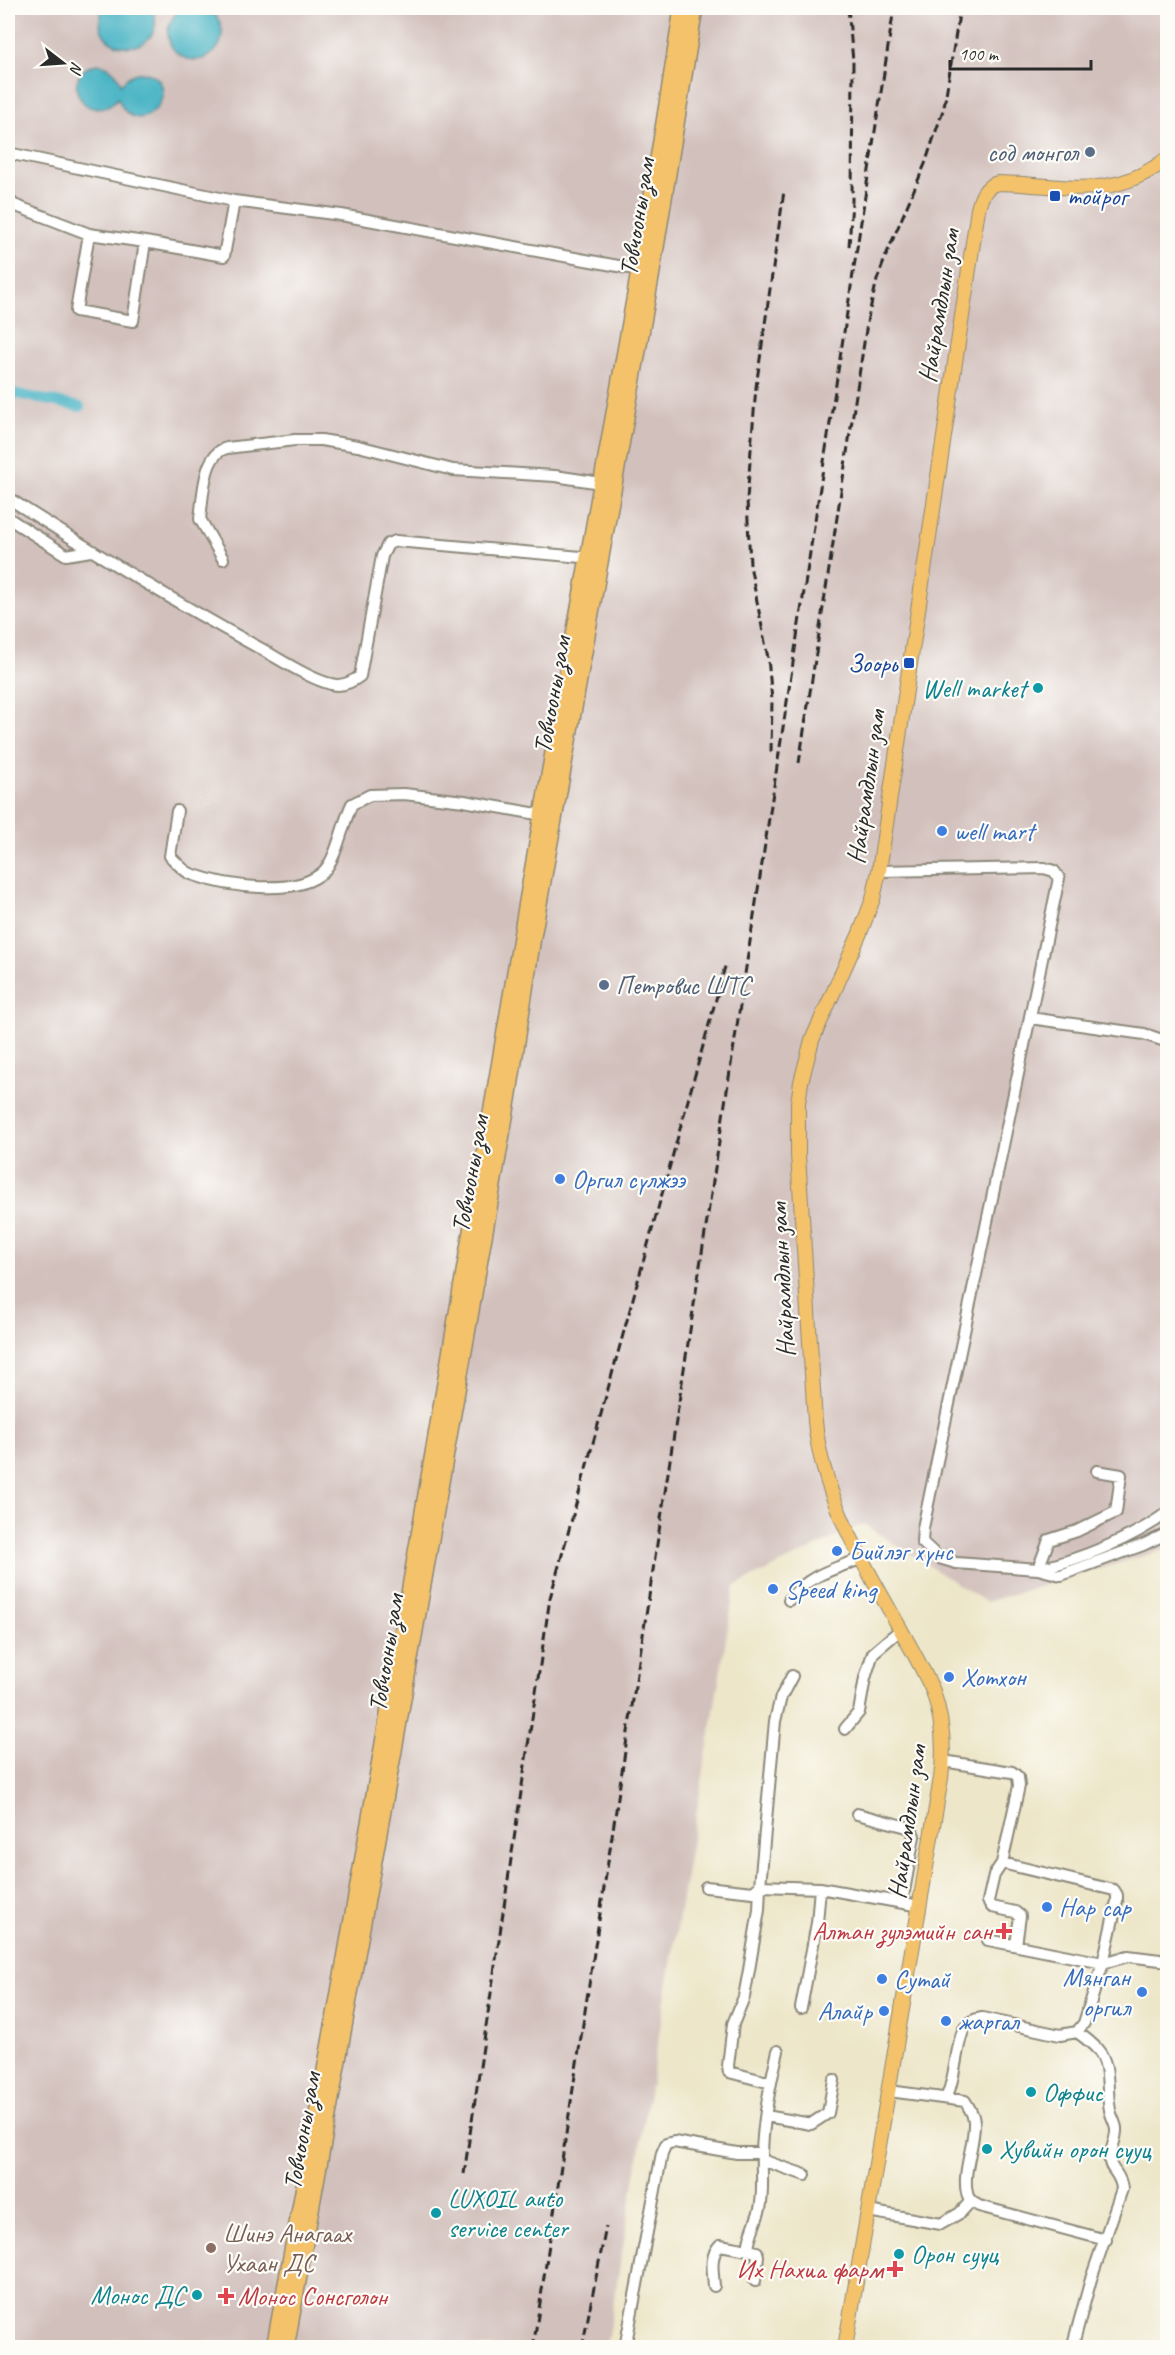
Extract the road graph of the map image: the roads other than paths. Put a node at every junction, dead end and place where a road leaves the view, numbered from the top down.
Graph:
1 (682, 8) edge
2 (695, 8) edge
3 (8, 153) edge
4 (1167, 158) edge
5 (8, 199) edge
6 (234, 201) junction
7 (89, 234) junction
8 (145, 242) junction
9 (640, 270) junction
10 (601, 483) junction
11 (8, 498) edge
12 (8, 518) edge
13 (91, 551) junction
14 (594, 558) junction
15 (223, 559) dead end
16 (177, 811) dead end
17 (543, 815) junction
18 (879, 871) junction
19 (1030, 1018) junction
20 (1167, 1042) edge
21 (1097, 1471) dead end
22 (1167, 1512) edge
23 (1167, 1533) edge
24 (862, 1558) junction
25 (1038, 1569) junction
26 (789, 1600) dead end
27 (900, 1630) junction
28 (792, 1676) dead end
29 (844, 1729) dead end
30 (943, 1761) junction
31 (856, 1814) dead end
32 (1002, 1863) junction
33 (760, 1886) junction
34 (706, 1887) dead end
35 (820, 1888) junction
36 (902, 1902) junction
37 (920, 1906) junction
38 (988, 1940) dead end
39 (1016, 1946) junction
40 (1167, 1961) edge
41 (1103, 1963) junction
42 (801, 2008) dead end
43 (1077, 2032) junction
44 (778, 2051) dead end
45 (834, 2080) dead end
46 (771, 2083) junction
47 (889, 2091) junction
48 (946, 2098) junction
49 (766, 2116) junction
50 (762, 2157) junction
51 (804, 2175) dead end
52 (971, 2201) junction
53 (868, 2211) junction
54 (1106, 2240) junction
55 (748, 2250) junction
56 (756, 2282) dead end
57 (714, 2286) dead end
58 (274, 2348) edge
59 (286, 2348) edge
60 (625, 2348) edge
61 (845, 2348) edge
62 (1072, 2348) edge

1 - 9 highway, Товчооны зам
2 - 14 highway, Товчооны зам
3 - 6 street
4 - 18 main road, Найрамдлын зам
5 - 7 street
6 - 8 street
6 - 9 street
7 - 8 street
7 - 8 street
9 - 10 highway, Товчооны зам
10 - 14 highway, Товчооны зам
10 - 15 street
11 - 13 street
12 - 13 street
13 - 14 street
14 - 17 highway, Товчооны зам
14 - 59 highway, Товчооны зам
16 - 17 street
17 - 58 highway, Товчооны зам
18 - 19 street
18 - 24 main road, Найрамдлын зам
19 - 20 street
19 - 25 street
21 - 25 street
22 - 25 street
23 - 25 street
24 - 26 street
24 - 27 main road, Найрамдлын зам
27 - 29 street
27 - 30 main road, Найрамдлын зам
28 - 33 street
30 - 32 street
30 - 37 main road, Найрамдлын зам
31 - 36 street
32 - 39 street
32 - 41 street
33 - 34 street
33 - 35 street
33 - 46 street
35 - 36 street
35 - 42 street
36 - 37 street
37 - 47 main road, Найрамдлын зам
38 - 39 street
39 - 41 street
40 - 41 street
41 - 43 street
43 - 48 street
43 - 54 street
44 - 46 street
45 - 49 street
46 - 49 street
47 - 48 street
47 - 53 main road, Найрамдлын зам
48 - 52 street
49 - 50 street
50 - 51 street
50 - 55 street
50 - 60 street
52 - 53 street
52 - 54 street
53 - 61 main road, Найрамдлын зам
54 - 62 street
55 - 56 street
55 - 57 street

